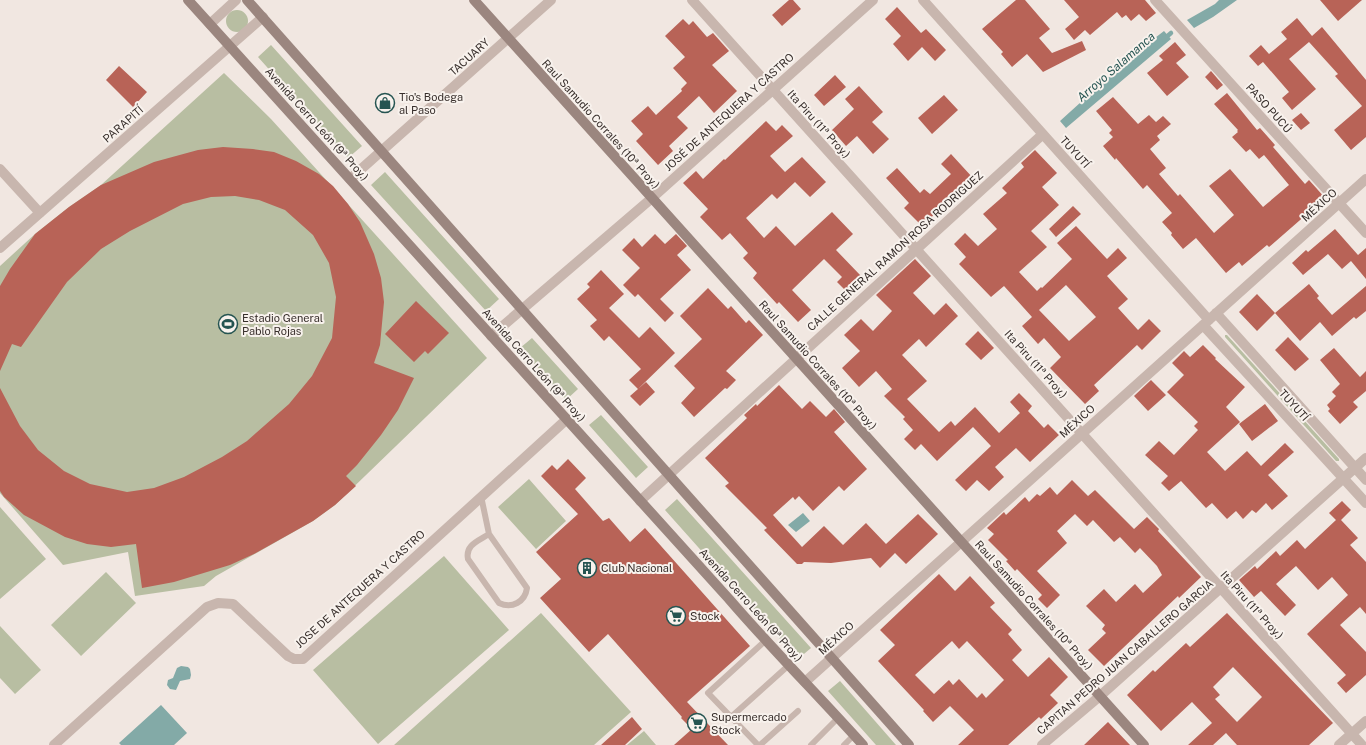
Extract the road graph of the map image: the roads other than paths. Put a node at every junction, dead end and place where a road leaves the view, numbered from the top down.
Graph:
1 (188, 0) edge
2 (236, 0) edge
3 (247, 0) edge
4 (474, 0) edge
5 (551, 0) edge
6 (692, 0) edge
7 (873, 0) edge
8 (922, 0) edge
9 (1155, 0) edge
10 (263, 18) junction
11 (210, 24) junction
12 (508, 38) junction
13 (230, 46) junction
14 (772, 90) junction
15 (1042, 134) junction
16 (381, 151) junction
17 (0, 169) edge
18 (350, 179) junction
19 (1366, 179) edge
20 (652, 198) junction
21 (1339, 203) junction
22 (40, 212) junction
23 (1366, 233) edge
24 (0, 248) edge
25 (916, 249) junction
26 (522, 309) junction
27 (1209, 319) junction
28 (491, 336) junction
29 (796, 358) junction
30 (567, 419) junction
31 (1082, 434) junction
32 (1366, 458) edge
33 (1355, 468) junction
34 (669, 474) junction
35 (1344, 478) junction
36 (1366, 480) edge
37 (481, 496) junction
38 (640, 501) junction
39 (1366, 502) edge
40 (488, 534) junction
41 (961, 542) junction
42 (1221, 588) junction
43 (765, 641) junction
44 (832, 658) junction
45 (789, 665) junction
46 (805, 682) junction
47 (1100, 696) junction
48 (798, 711) dead end
49 (732, 718) junction
50 (838, 718) junction
51 (1366, 721) edge
52 (1352, 734) junction
53 (854, 735) junction
54 (54, 745) edge
55 (759, 745) edge
56 (811, 745) edge
57 (844, 745) edge
58 (863, 745) edge
59 (909, 745) edge
60 (1042, 745) edge
61 (1144, 745) edge
62 (1339, 745) edge
63 (1362, 745) edge

1 - 11 street, Avenida Cerro León (9ª Proy.)
2 - 11 street
3 - 10 street
4 - 12 street, Raul Samudio Corrales (10ª Proy.)
5 - 12 street, TACUARY
6 - 14 street, Ita Piru (11ª Proy.)
7 - 14 street, JOSÉ DE ANTEQUERA Y CASTRO
8 - 15 street, TUYUTÍ
9 - 21 street, PASO PUCÚ
10 - 13 street, PARAPITÍ
10 - 16 street
11 - 13 street, Avenida Cerro León (9ª Proy.)
12 - 16 street, TACUARY
12 - 20 street, Raul Samudio Corrales (10ª Proy.)
13 - 18 street, Avenida Cerro León (9ª Proy.)
13 - 22 street, PARAPITÍ
14 - 20 street, JOSÉ DE ANTEQUERA Y CASTRO
14 - 25 street, Ita Piru (11ª Proy.)
15 - 25 street, CALLE GENERAL RAMON ROSA RODRIGUEZ
15 - 27 street, TUYUTÍ
16 - 18 street, TACUARY
16 - 26 street
17 - 22 street
18 - 28 street, Avenida Cerro León (9ª Proy.)
19 - 21 street, MÉXICO
20 - 26 street, JOSÉ DE ANTEQUERA Y CASTRO
20 - 29 street, Raul Samudio Corrales (10ª Proy.)
21 - 23 street, PASO PUCÚ
21 - 27 street, MÉXICO
22 - 24 street, PARAPITÍ
25 - 29 street, CALLE GENERAL RAMON ROSA RODRIGUEZ
25 - 31 street, Ita Piru (11ª Proy.)
26 - 28 street, JOSÉ DE ANTEQUERA Y CASTRO
26 - 34 street
27 - 31 street, MÉXICO
27 - 33 street, TUYUTÍ
27 - 35 street, TUYUTÍ
28 - 30 street, Avenida Cerro León (9ª Proy.)
29 - 34 street, CALLE GENERAL RAMON ROSA RODRIGUEZ
29 - 41 street, Raul Samudio Corrales (10ª Proy.)
30 - 37 street, JOSE DE ANTEQUERA Y CASTRO
30 - 38 street, Avenida Cerro León (9ª Proy.)
31 - 41 street, MÉXICO
31 - 42 street, Ita Piru (11ª Proy.)
32 - 33 street, CAPITAN PEDRO JUAN CABALLERO GARCIA
33 - 35 street, CAPITAN PEDRO JUAN CABALLERO GARCIA
33 - 36 street, TUYUTÍ
34 - 38 street, CALLE GENERAL RAMON ROSA RODRIGUEZ
34 - 44 street
35 - 39 street, TUYUTÍ
35 - 42 street, CAPITAN PEDRO JUAN CABALLERO GARCIA
37 - 40 lane
37 - 54 street, JOSE DE ANTEQUERA Y CASTRO
38 - 43 street, Avenida Cerro León (9ª Proy.)
40 - 40 lane
41 - 44 street, MÉXICO
41 - 47 street, Raul Samudio Corrales (10ª Proy.)
42 - 47 street, CAPITAN PEDRO JUAN CABALLERO GARCIA
42 - 52 street, Ita Piru (11ª Proy.)
43 - 45 street, Avenida Cerro León (9ª Proy.)
43 - 49 lane
44 - 46 street, MÉXICO
44 - 59 street
45 - 46 street, Avenida Cerro León (9ª Proy.)
45 - 49 lane
46 - 50 street, Avenida Cerro León (9ª Proy.)
47 - 60 street, CAPITAN PEDRO JUAN CABALLERO GARCIA
47 - 61 street, Raul Samudio Corrales (10ª Proy.)
48 - 55 lane
49 - 55 lane
50 - 53 street, Avenida Cerro León (9ª Proy.)
50 - 56 lane
51 - 52 street
52 - 62 street
52 - 63 street, Ita Piru (11ª Proy.)
53 - 57 lane
53 - 58 street, Avenida Cerro León (9ª Proy.)

